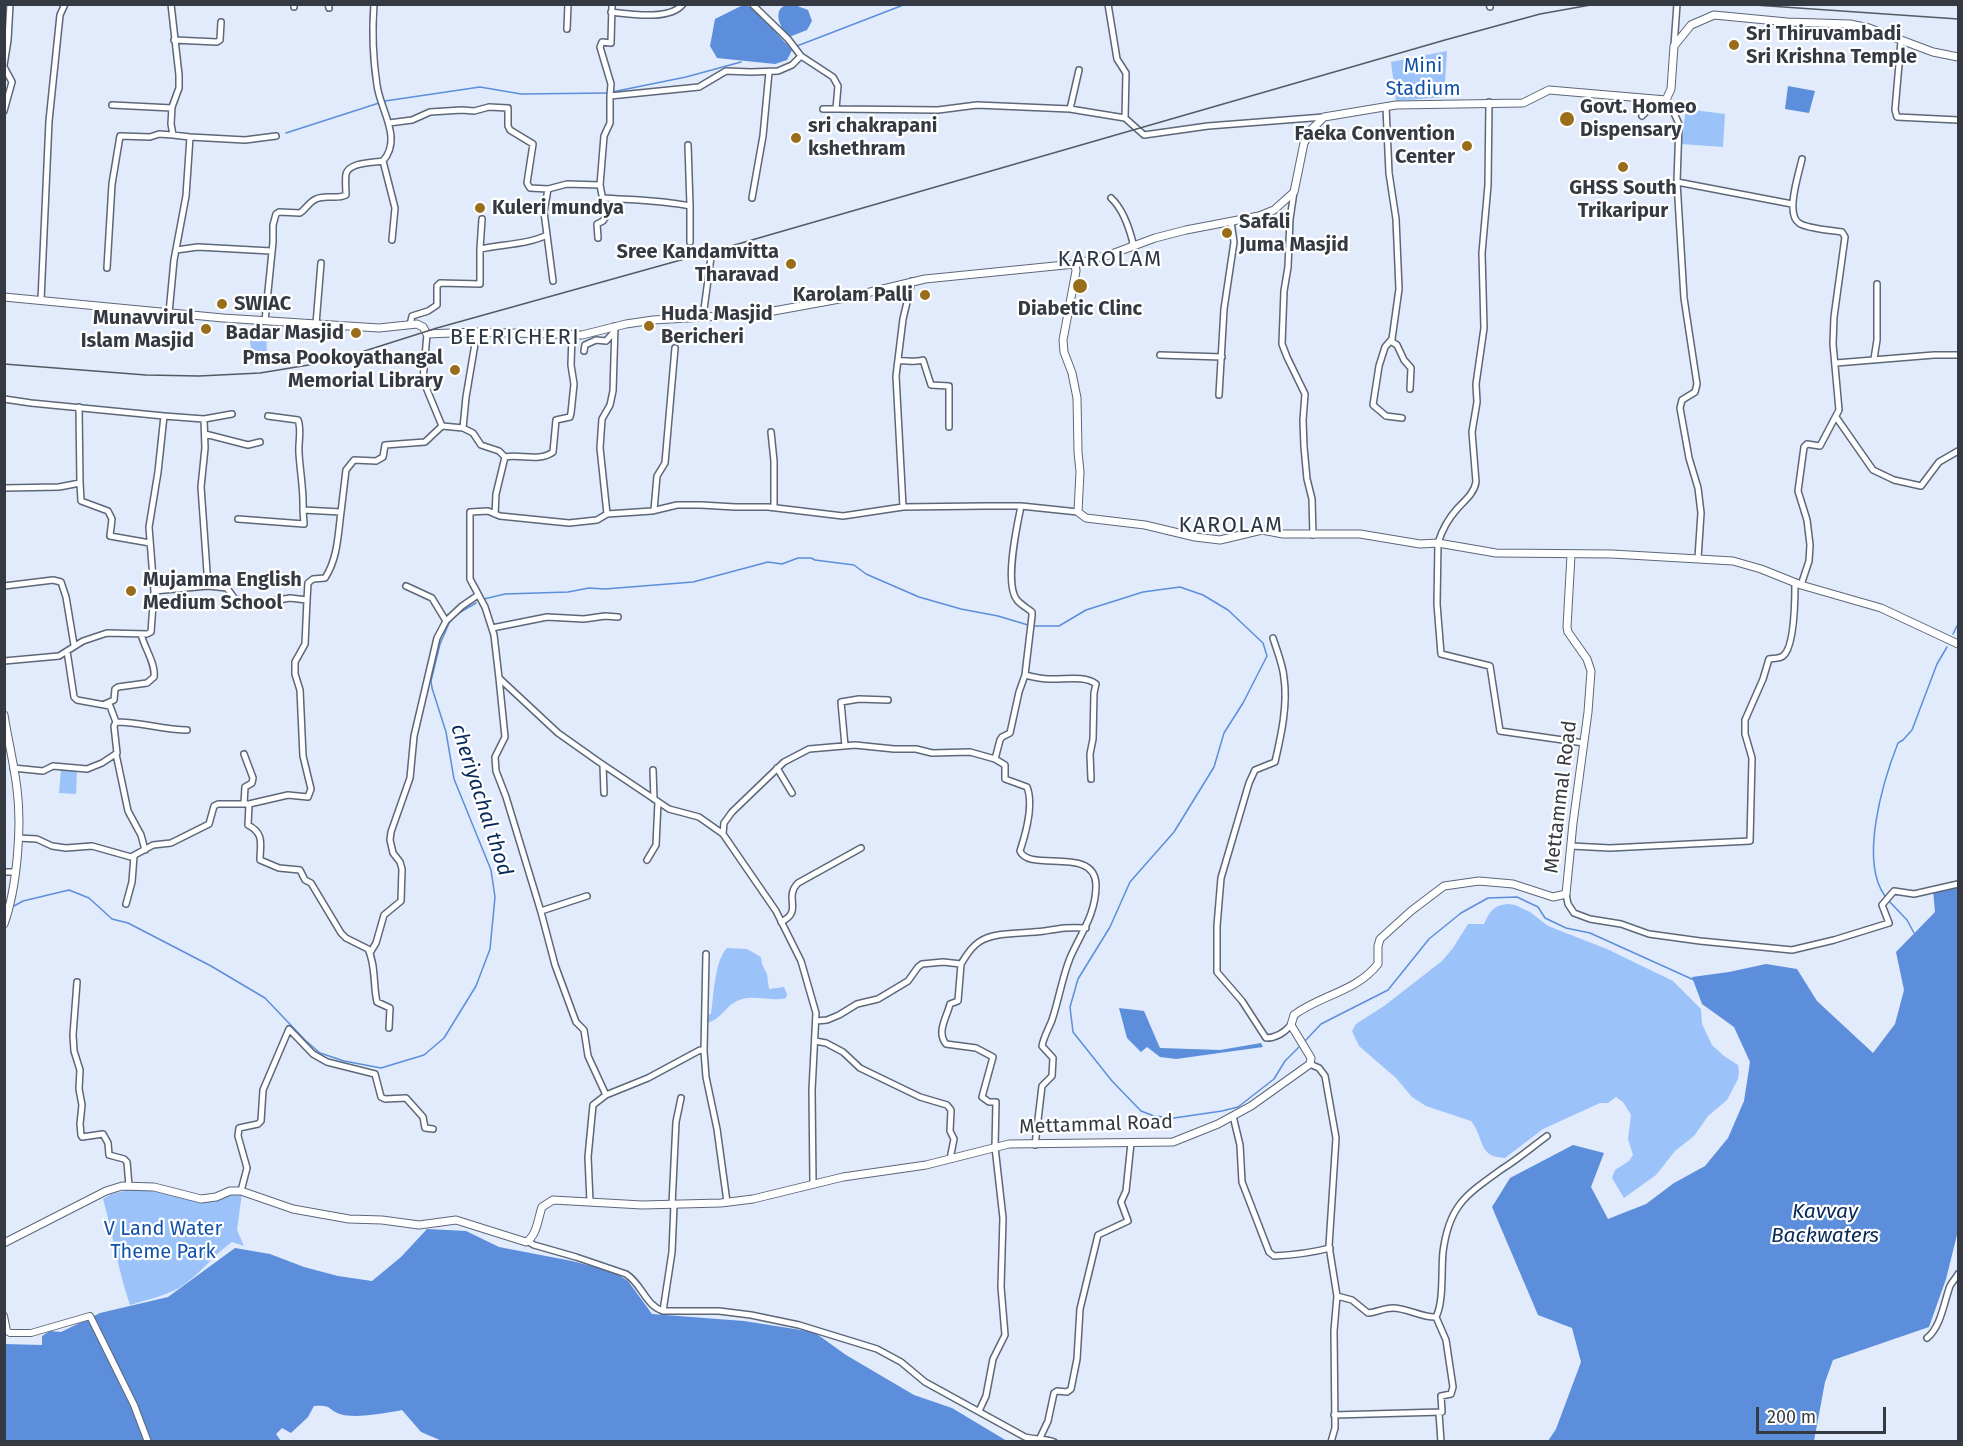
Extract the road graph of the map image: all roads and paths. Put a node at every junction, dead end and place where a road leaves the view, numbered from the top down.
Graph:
1 (10, 4) edge
2 (65, 4) edge
3 (171, 4) edge
4 (374, 4) edge
5 (568, 4) edge
6 (612, 4) edge
7 (683, 4) edge
8 (752, 4) edge
9 (1108, 4) edge
10 (1677, 4) edge
11 (611, 12) junction
12 (221, 22) dead end
13 (567, 29) dead end
14 (174, 40) junction
15 (1901, 41) junction
16 (1674, 46) junction
17 (801, 56) junction
18 (1959, 57) edge
19 (4, 66) edge
20 (1079, 70) dead end
21 (770, 72) junction
22 (610, 94) junction
23 (1659, 99) junction
24 (1489, 102) junction
25 (112, 105) dead end
26 (1386, 107) junction
27 (172, 108) junction
28 (823, 109) dead end
29 (1070, 109) junction
30 (836, 110) junction
31 (4, 111) edge
32 (1642, 116) dead end
33 (1324, 117) junction
34 (1125, 118) junction
35 (1959, 120) edge
36 (389, 123) junction
37 (173, 135) junction
38 (276, 136) dead end
39 (190, 137) junction
40 (688, 145) dead end
41 (1802, 159) dead end
42 (383, 161) junction
43 (1677, 182) junction
44 (600, 185) junction
45 (548, 189) junction
46 (1294, 192) junction
47 (603, 198) junction
48 (752, 198) dead end
49 (1111, 198) dead end
50 (1792, 204) junction
51 (690, 206) junction
52 (482, 219) dead end
53 (1231, 222) junction
54 (547, 235) junction
55 (598, 238) dead end
56 (392, 240) dead end
57 (690, 242) dead end
58 (1131, 246) junction
59 (480, 249) junction
60 (176, 250) junction
61 (271, 251) junction
62 (711, 257) dead end
63 (321, 263) dead end
64 (1075, 264) junction
65 (107, 268) dead end
66 (553, 281) dead end
67 (912, 281) junction
68 (1877, 284) dead end
69 (4, 297) edge
70 (41, 300) junction
71 (169, 313) junction
72 (704, 317) junction
73 (265, 321) junction
74 (316, 324) junction
75 (410, 325) junction
76 (617, 328) junction
77 (477, 332) junction
78 (427, 334) junction
79 (572, 335) junction
80 (1392, 339) junction
81 (675, 348) dead end
82 (584, 351) dead end
83 (1160, 355) dead end
84 (1959, 355) edge
85 (1222, 357) junction
86 (1874, 359) junction
87 (898, 361) junction
88 (1836, 363) junction
89 (1410, 389) dead end
90 (1218, 395) dead end
91 (4, 399) edge
92 (79, 407) junction
93 (232, 414) dead end
94 (164, 416) junction
95 (268, 416) dead end
96 (1836, 417) junction
97 (1402, 418) dead end
98 (204, 419) junction
99 (442, 426) junction
100 (949, 427) dead end
101 (463, 429) junction
102 (771, 432) dead end
103 (205, 434) junction
104 (260, 442) dead end
105 (1959, 451) edge
106 (505, 457) junction
107 (80, 483) junction
108 (4, 488) edge
109 (1021, 506) junction
110 (774, 507) junction
111 (903, 507) junction
112 (303, 510) junction
113 (654, 510) junction
114 (341, 512) junction
115 (1078, 512) junction
116 (495, 514) junction
117 (607, 514) junction
118 (238, 519) dead end
119 (1313, 535) junction
120 (150, 543) junction
121 (1438, 543) junction
122 (1571, 555) junction
123 (1698, 558) junction
124 (1798, 583) junction
125 (4, 586) edge
126 (208, 586) junction
127 (406, 586) dead end
128 (154, 591) junction
129 (477, 595) junction
130 (307, 600) junction
131 (618, 617) dead end
132 (446, 621) junction
133 (492, 628) junction
134 (141, 634) junction
135 (1273, 638) dead end
136 (1959, 644) edge
137 (74, 645) junction
138 (67, 651) junction
139 (4, 661) edge
140 (1025, 675) junction
141 (499, 678) junction
142 (888, 700) dead end
143 (105, 704) junction
144 (4, 715) edge
145 (116, 722) junction
146 (188, 730) dead end
147 (1584, 743) junction
148 (845, 746) junction
149 (244, 753) dead end
150 (116, 754) junction
151 (995, 759) junction
152 (603, 765) junction
153 (13, 768) junction
154 (777, 768) junction
155 (653, 770) dead end
156 (1091, 779) dead end
157 (604, 793) dead end
158 (792, 793) dead end
159 (656, 801) junction
160 (247, 804) junction
161 (723, 834) junction
162 (18, 838) junction
163 (1571, 846) junction
164 (861, 848) dead end
165 (145, 849) junction
166 (134, 856) junction
167 (646, 860) dead end
168 (4, 872) edge
169 (15, 872) junction
170 (1959, 884) edge
171 (1566, 894) junction
172 (588, 896) dead end
173 (126, 904) dead end
174 (541, 911) junction
175 (781, 922) junction
176 (4, 924) edge
177 (1086, 928) junction
178 (370, 953) junction
179 (706, 954) dead end
180 (961, 964) junction
181 (77, 982) dead end
182 (816, 1021) junction
183 (1291, 1024) junction
184 (389, 1028) dead end
185 (816, 1041) junction
186 (704, 1051) junction
187 (1310, 1064) junction
188 (606, 1095) junction
189 (681, 1098) dead end
190 (1233, 1116) junction
191 (433, 1129) dead end
192 (1547, 1136) dead end
193 (1131, 1143) junction
194 (1035, 1145) junction
195 (995, 1147) junction
196 (950, 1159) junction
197 (813, 1183) junction
198 (129, 1186) junction
199 (241, 1191) junction
200 (590, 1202) junction
201 (727, 1202) junction
202 (673, 1205) junction
203 (527, 1241) junction
204 (4, 1243) edge
205 (1330, 1248) junction
206 (1959, 1274) edge
207 (1337, 1296) junction
208 (663, 1311) junction
209 (4, 1316) edge
210 (1436, 1317) junction
211 (1927, 1338) dead end
212 (979, 1411) junction
213 (1439, 1413) junction
214 (1334, 1415) junction
215 (1039, 1440) edge
216 (148, 1442) edge
217 (1054, 1442) edge
218 (1331, 1442) edge
219 (1442, 1442) edge

1 - 19 street
2 - 70 street
3 - 14 street
4 - 36 street
5 - 13 street
6 - 11 street
7 - 11 street
8 - 17 street
9 - 34 street
10 - 16 street
11 - 22 street
12 - 14 street
14 - 27 street
15 - 16 main road
15 - 18 main road
15 - 35 street
16 - 23 main road
17 - 21 street
17 - 30 street
19 - 31 street
20 - 29 street
21 - 22 street
21 - 48 street
22 - 44 street
23 - 24 main road
23 - 32 street
23 - 43 street
24 - 26 main road
24 - 121 street
25 - 27 street
26 - 33 main road
26 - 80 street
27 - 37 street
28 - 30 street
29 - 30 street
29 - 34 street
33 - 34 street
33 - 46 main road
36 - 42 street
36 - 45 street
37 - 39 street
37 - 65 street
38 - 39 street
39 - 60 street
40 - 51 street
41 - 50 street
42 - 56 street
42 - 61 street
43 - 50 street
43 - 123 street
44 - 45 street
44 - 47 street
45 - 54 street
46 - 53 main road
46 - 119 street
47 - 51 street
47 - 55 street
49 - 58 street
50 - 88 street
51 - 57 street
52 - 59 street
53 - 58 main road
53 - 85 street
54 - 59 street
54 - 66 street
58 - 64 main road
59 - 75 street
60 - 61 street
60 - 71 street
61 - 73 street
62 - 72 street
63 - 74 street
64 - 67 main road
64 - 115 main road
67 - 72 main road
67 - 87 street
68 - 86 street
69 - 70 main road
70 - 71 main road
71 - 73 main road
72 - 76 main road
73 - 74 main road
74 - 75 main road
75 - 78 main road
76 - 79 main road
76 - 82 street
76 - 117 street
77 - 78 main road
77 - 79 main road
77 - 101 street
78 - 99 street
79 - 106 street
80 - 89 street
80 - 97 street
81 - 113 street
83 - 85 street
84 - 86 street
85 - 90 street
86 - 88 street
87 - 100 street
87 - 111 street
88 - 96 street
91 - 92 street
92 - 94 street
92 - 107 street
93 - 98 street
94 - 98 street
94 - 120 street
95 - 112 street
96 - 105 street
96 - 124 street
98 - 103 street
99 - 101 street
99 - 114 street
101 - 106 street
102 - 110 street
103 - 104 street
103 - 126 street
106 - 116 street
107 - 108 street
107 - 120 street
109 - 111 street
109 - 115 street
109 - 140 street
110 - 111 street
110 - 113 street
112 - 114 street
112 - 118 street
113 - 117 street
114 - 130 street
115 - 119 main road
116 - 117 street
116 - 129 street
119 - 121 main road
120 - 128 street
121 - 122 main road
121 - 147 street
122 - 123 main road
122 - 147 main road, Mettammal Road
123 - 124 main road
124 - 136 main road
124 - 163 street
125 - 137 street
126 - 128 street
126 - 130 street
127 - 132 street
128 - 134 street
129 - 132 street
129 - 133 street
130 - 160 street
131 - 133 street
132 - 178 street
133 - 141 street
134 - 137 street
134 - 143 street
135 - 183 street
137 - 138 street
138 - 139 street
138 - 143 street
140 - 151 street
140 - 156 street
141 - 152 street
141 - 174 street
142 - 148 street
143 - 145 street
144 - 153 main road
145 - 146 street
145 - 150 street
147 - 163 main road, Mettammal Road
148 - 151 street
148 - 154 street
149 - 160 street
150 - 153 street
150 - 165 street
151 - 177 street
152 - 157 street
152 - 159 street
153 - 162 main road
154 - 158 street
154 - 161 street
155 - 159 street
159 - 161 street
159 - 167 street
160 - 165 street
160 - 178 street
161 - 175 street
162 - 166 street
162 - 169 main road
163 - 171 main road, Mettammal Road
164 - 175 street
165 - 166 street
166 - 173 street
168 - 169 street
169 - 176 main road
170 - 171 street
171 - 183 main road, Mettammal Road
172 - 174 street
174 - 188 street
175 - 182 street
177 - 180 street
177 - 194 street
178 - 184 street
179 - 186 street
180 - 182 street
180 - 195 street
181 - 198 street
182 - 185 street
183 - 187 main road
185 - 196 street
185 - 197 street
186 - 188 street
186 - 201 street
187 - 190 main road, Mettammal Road
187 - 205 street
188 - 200 street
189 - 202 street
190 - 193 main road, Mettammal Road
190 - 205 street
191 - 199 street
192 - 210 street
193 - 194 main road, Mettammal Road
193 - 215 street
194 - 195 main road, Mettammal Road
195 - 196 main road, Mettammal Road
195 - 212 street
196 - 197 main road, Mettammal Road
197 - 201 main road, Mettammal Road
198 - 199 main road
198 - 204 main road
199 - 203 main road
200 - 202 main road, Mettammal Road
200 - 203 main road, Mettammal Road
201 - 202 main road, Mettammal Road
202 - 208 street
203 - 208 street
205 - 207 street
206 - 211 street
207 - 210 street
207 - 214 street
208 - 212 street
209 - 216 street
210 - 213 street
212 - 215 street
213 - 214 street
213 - 219 street
214 - 218 street
215 - 217 street

